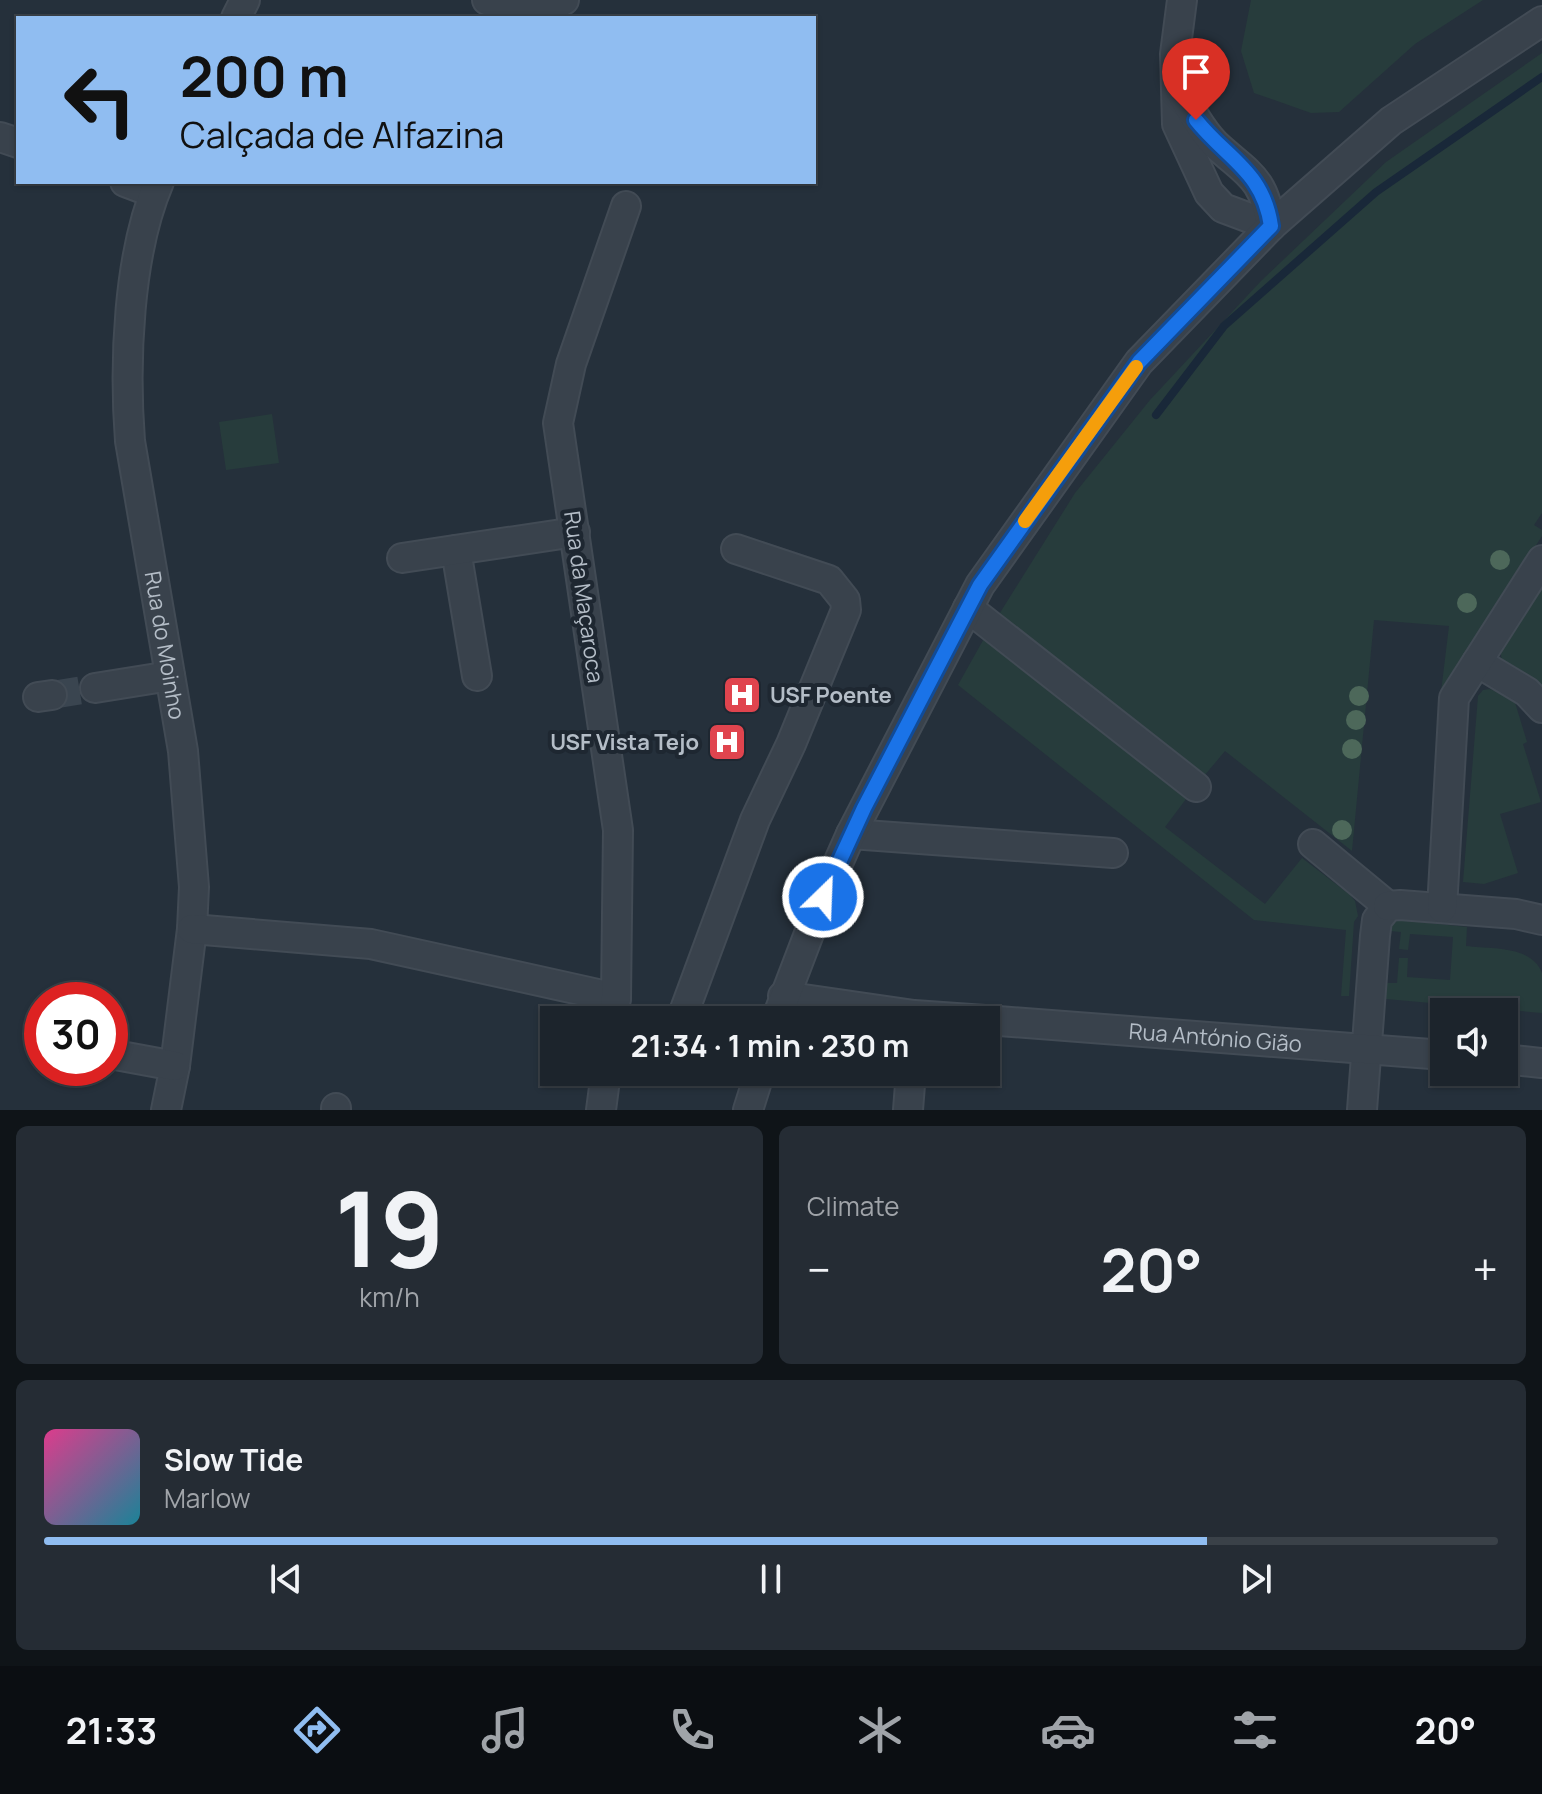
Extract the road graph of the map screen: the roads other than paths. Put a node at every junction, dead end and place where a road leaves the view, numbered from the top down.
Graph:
1 (487, 0) edge
2 (564, 0) edge
3 (1182, 0) edge
4 (1542, 21) edge
5 (1176, 82) junction
6 (156, 187) edge
7 (626, 206) dead end
8 (1271, 226) junction
9 (575, 532) junction
10 (736, 549) dead end
11 (456, 550) junction
12 (402, 558) dead end
13 (1542, 560) edge
14 (968, 608) junction
15 (1477, 662) junction
16 (170, 676) junction
17 (477, 676) dead end
18 (95, 688) tunnel mouth
19 (1542, 708) edge
20 (1196, 787) dead end
21 (851, 834) junction
22 (1313, 844) dead end
23 (1113, 853) dead end
24 (1388, 906) junction
25 (1442, 908) junction
26 (1542, 920) edge
27 (192, 929) junction
28 (604, 1006) edge
29 (615, 1006) edge
30 (686, 1006) edge
31 (780, 1006) edge
32 (1000, 1021) edge
33 (1366, 1048) junction
34 (1430, 1054) edge
35 (128, 1057) edge
36 (1518, 1060) edge
37 (1542, 1063) edge
38 (175, 1066) junction
39 (604, 1086) edge
40 (756, 1086) edge
41 (910, 1086) edge
42 (166, 1110) edge
43 (601, 1110) edge
44 (748, 1110) edge
45 (908, 1110) edge
46 (1362, 1110) edge

1 - 2 street
3 - 5 street
4 - 8 street
5 - 8 street
5 - 8 street
6 - 16 street, Rua do Moinho
7 - 9 street, Rua da Maçaroca
8 - 14 street
9 - 11 street
9 - 29 street, Rua da Maçaroca
10 - 30 street
11 - 12 street
11 - 17 street
13 - 15 street
14 - 20 street
14 - 21 street
15 - 19 street
15 - 25 street
16 - 18 street
16 - 27 street, Rua do Moinho
21 - 23 street
21 - 31 street
22 - 24 street
24 - 25 street
24 - 33 street
25 - 26 street
27 - 28 street, Rua da Maçaroca
27 - 38 street, Rua do Moinho
32 - 33 street, Rua António Gião
33 - 34 street, Rua António Gião
33 - 46 street
35 - 38 street
36 - 37 street
38 - 42 street, Rua do Moinho
39 - 43 street
40 - 44 street
41 - 45 street

